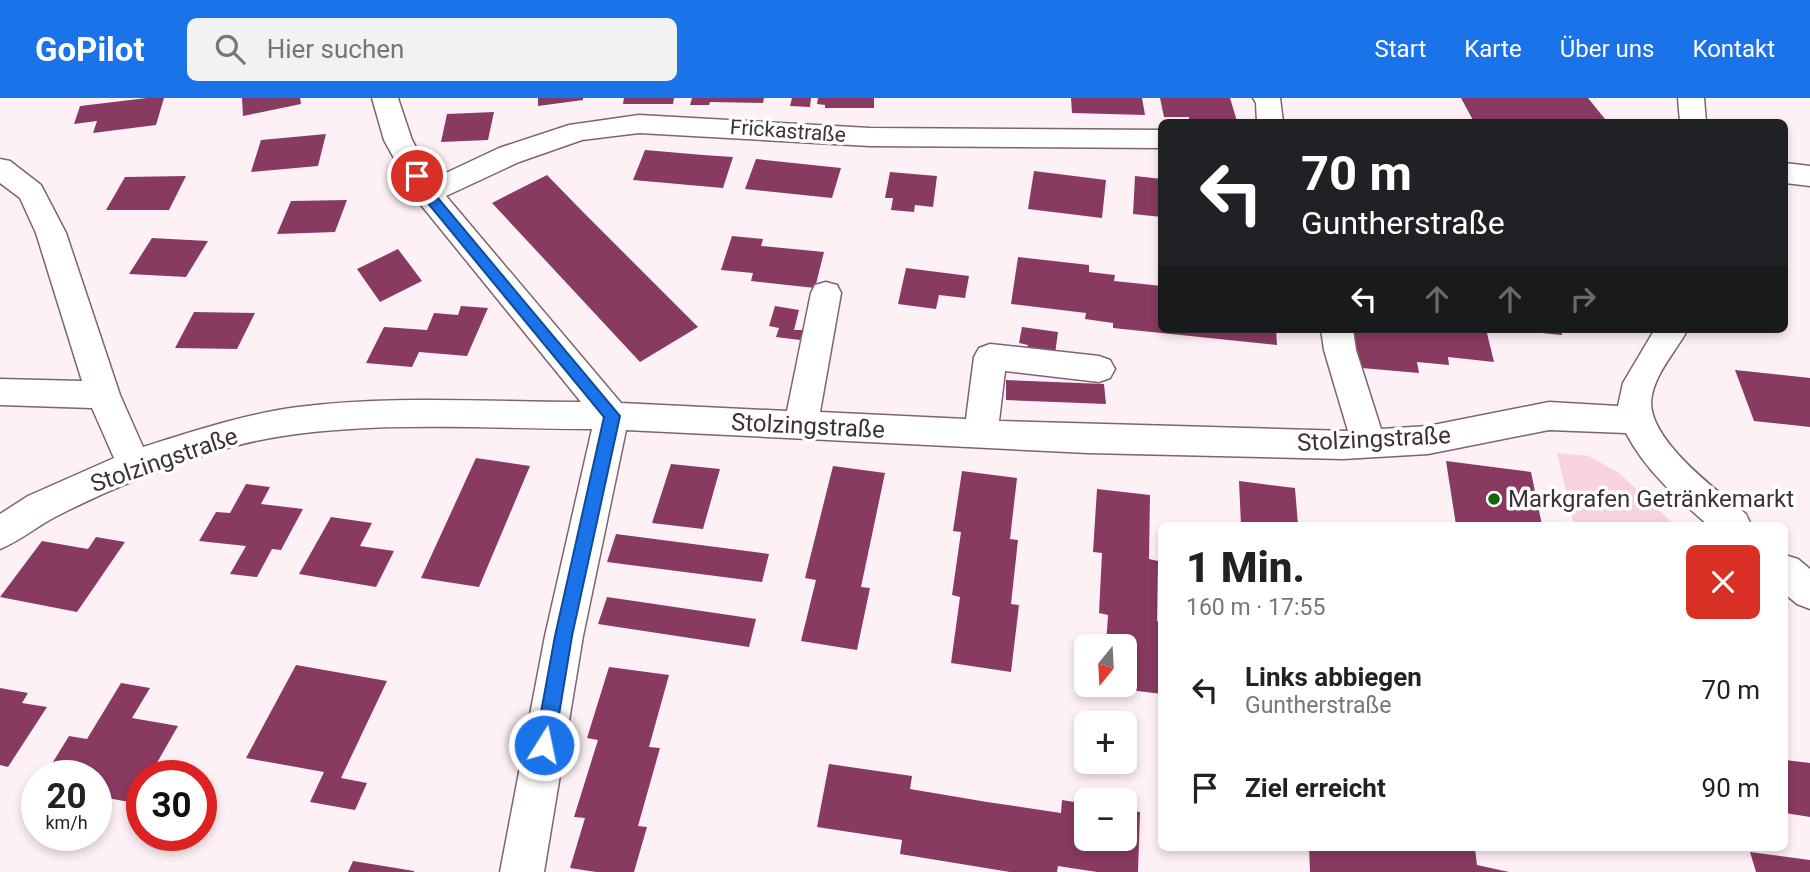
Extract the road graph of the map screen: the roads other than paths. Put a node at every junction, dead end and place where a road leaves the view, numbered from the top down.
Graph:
1 (384, 98) edge
2 (1266, 98) edge
3 (1691, 98) edge
4 (1270, 119) edge
5 (1693, 119) edge
6 (1158, 139) edge
7 (0, 168) edge
8 (1788, 173) edge
9 (1810, 176) edge
10 (427, 193) junction
11 (826, 293) dead end
12 (1338, 333) edge
13 (1670, 333) edge
14 (1099, 369) dead end
15 (0, 392) edge
16 (103, 395) junction
17 (612, 416) junction
18 (1636, 419) junction
19 (801, 426) junction
20 (981, 434) junction
21 (1369, 444) junction
22 (134, 466) junction
23 (1729, 522) edge
24 (0, 533) edge
25 (1788, 574) edge
26 (1810, 592) edge
27 (522, 872) edge

1 - 10 street
2 - 4 street
3 - 5 street
6 - 10 street, Frickastraße
7 - 16 street
8 - 9 street
10 - 17 street
11 - 19 street
12 - 21 street
13 - 18 street
14 - 20 street
15 - 16 street
16 - 22 street
17 - 19 street, Stolzingstraße
17 - 22 street, Stolzingstraße
17 - 27 street
18 - 21 street, Stolzingstraße
18 - 23 street
19 - 20 street, Stolzingstraße
20 - 21 street, Stolzingstraße
22 - 24 street, Stolzingstraße
25 - 26 street

